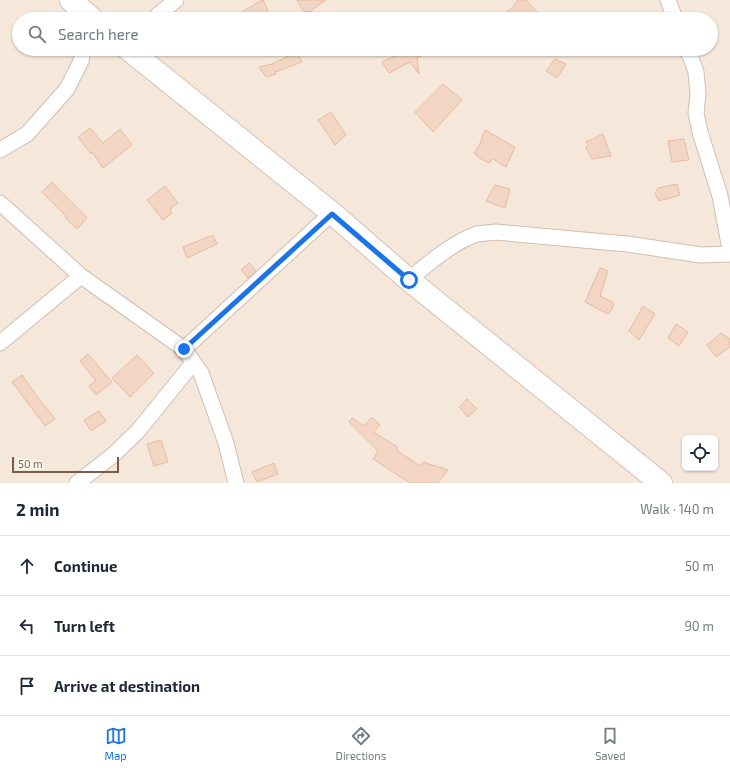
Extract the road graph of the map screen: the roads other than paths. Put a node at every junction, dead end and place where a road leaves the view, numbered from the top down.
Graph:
1 (71, 0) edge
2 (176, 0) edge
3 (668, 0) edge
4 (83, 12) edge
5 (162, 12) edge
6 (672, 12) edge
7 (82, 56) edge
8 (139, 56) edge
9 (690, 56) edge
10 (0, 150) edge
11 (0, 203) edge
12 (332, 214) junction
13 (730, 249) edge
14 (730, 254) edge
15 (81, 276) junction
16 (409, 280) junction
17 (0, 343) edge
18 (184, 349) junction
19 (193, 362) junction
20 (77, 483) edge
21 (236, 483) edge
22 (661, 483) edge

1 - 4 main road
2 - 5 street
3 - 6 street
7 - 10 street
8 - 12 main road
9 - 13 street
11 - 15 street
12 - 16 main road
12 - 18 street
14 - 16 street
15 - 17 street
15 - 18 street
16 - 22 main road
18 - 19 street
19 - 20 street
19 - 21 street

